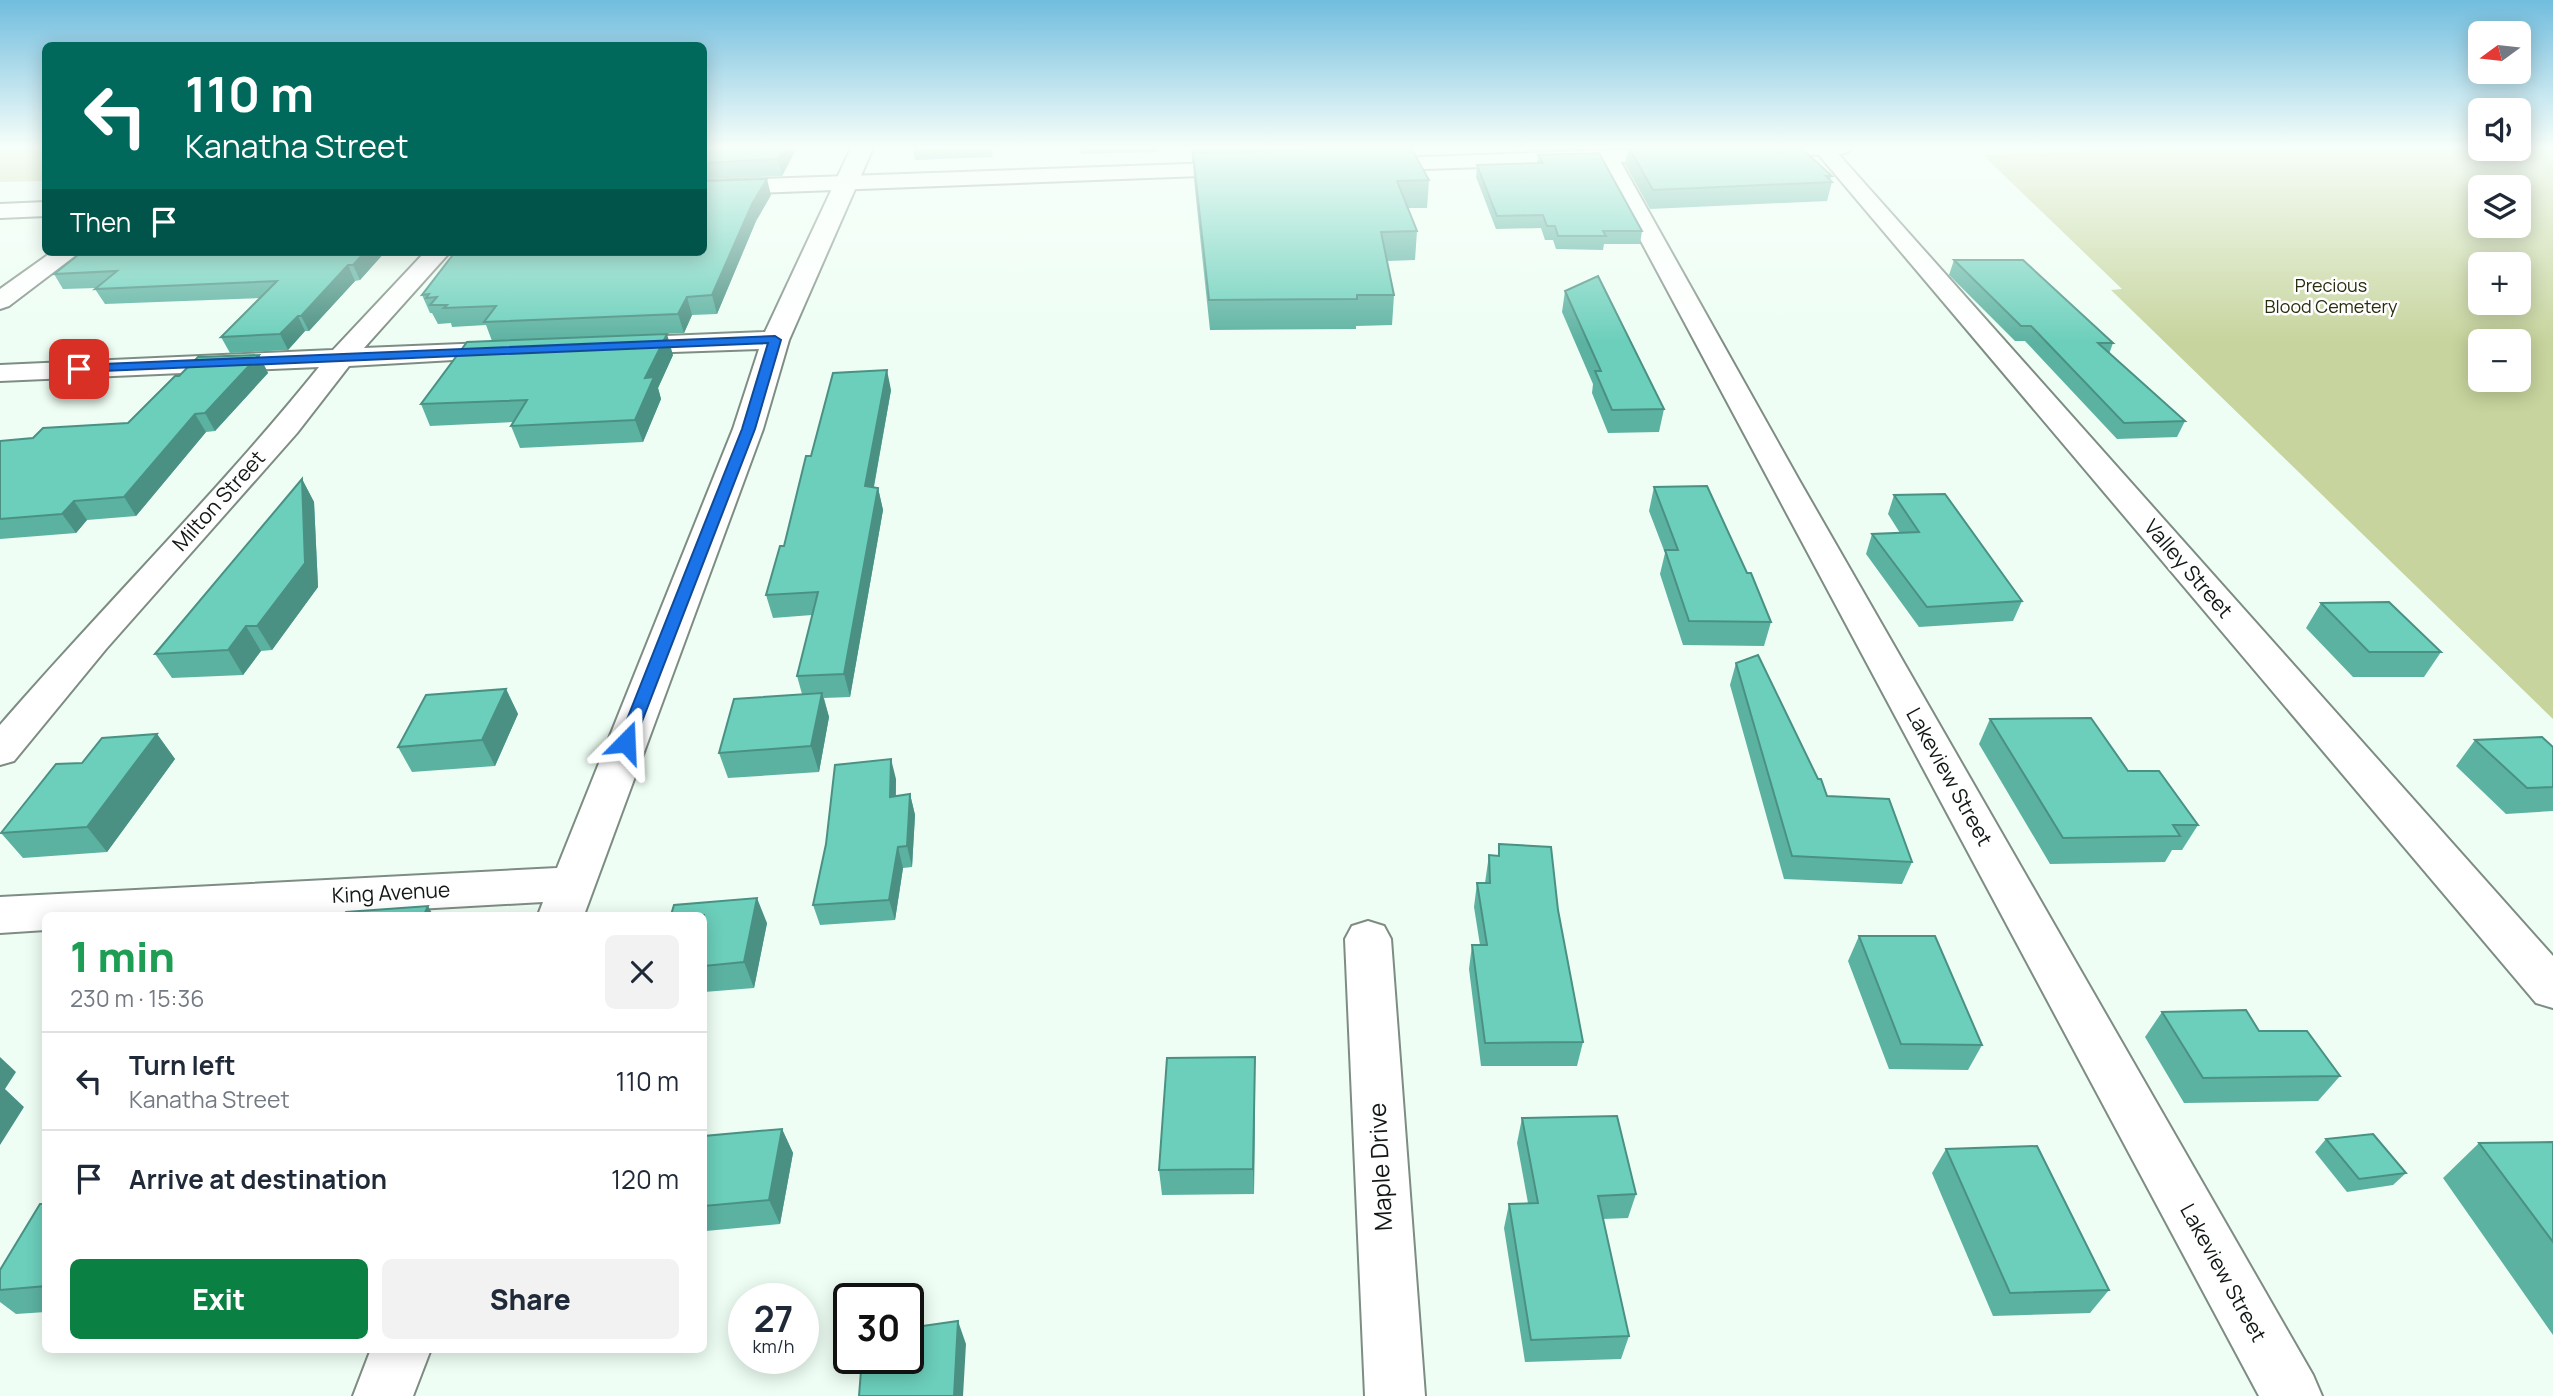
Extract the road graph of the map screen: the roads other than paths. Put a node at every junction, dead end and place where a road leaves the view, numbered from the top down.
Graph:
1 (833, 213) edge
2 (1638, 213) edge
3 (1879, 213) edge
4 (62, 256) edge
5 (434, 256) edge
6 (0, 301) edge
7 (775, 340) junction
8 (594, 347) edge
9 (538, 349) edge
10 (342, 356) junction
11 (0, 373) edge
12 (0, 751) edge
13 (566, 900) edge
14 (113, 912) edge
15 (42, 914) edge
16 (0, 915) edge
17 (1368, 939) dead end
18 (2553, 989) edge
19 (399, 1353) edge
20 (383, 1396) edge
21 (1395, 1396) edge
22 (2292, 1396) edge

1 - 7 street
2 - 22 street, Lakeview Street
3 - 18 street, Valley Street
4 - 6 street
5 - 10 street, Milton Street
7 - 8 street
7 - 13 street
9 - 10 street
10 - 11 street
10 - 12 street, Milton Street
13 - 14 street, King Avenue
15 - 16 street, King Avenue
17 - 21 street, Maple Drive
19 - 20 street

